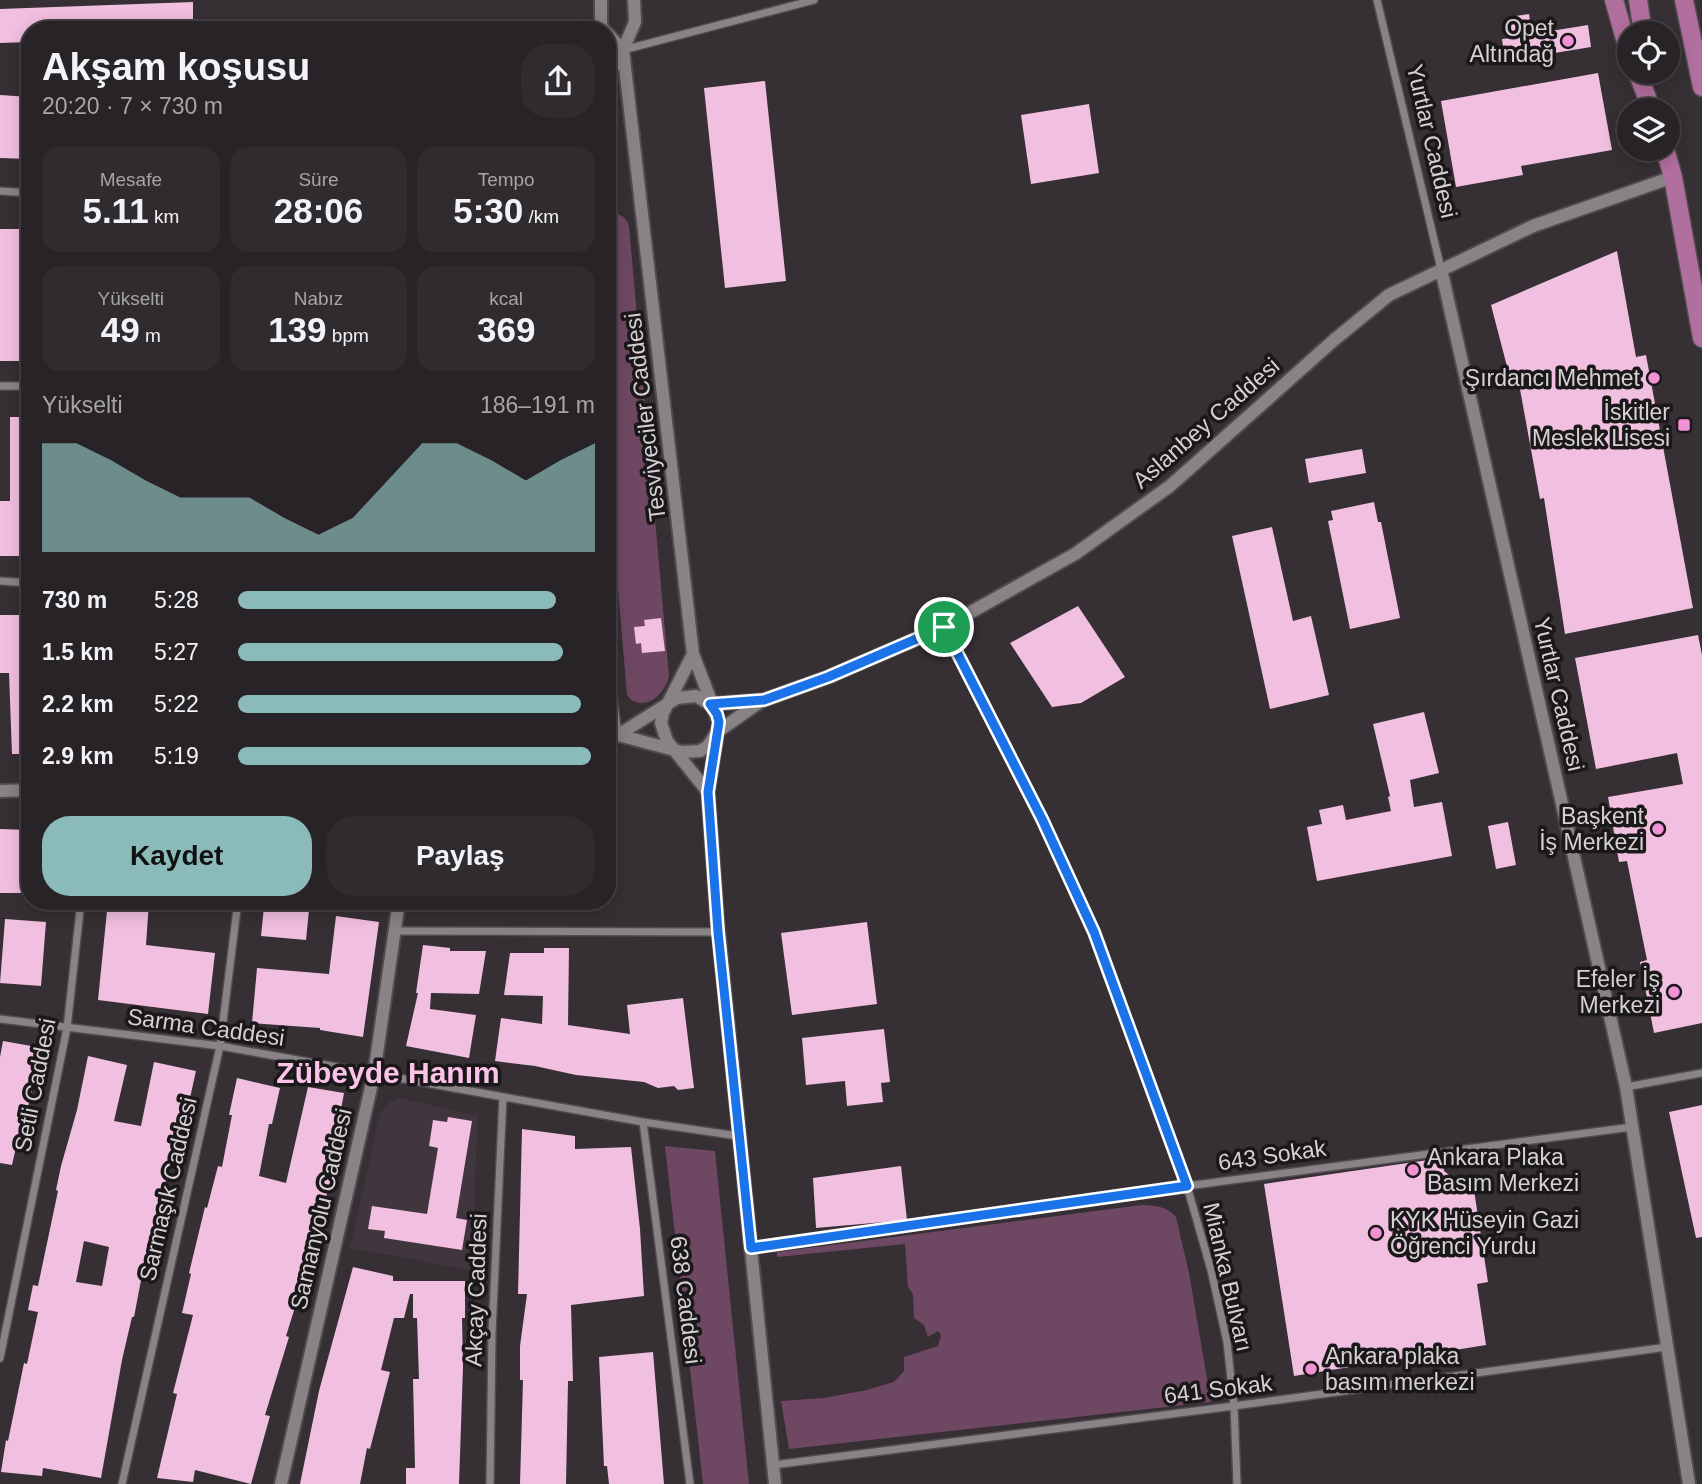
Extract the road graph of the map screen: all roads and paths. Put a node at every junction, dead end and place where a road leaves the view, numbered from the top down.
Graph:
1 (601, 0) edge
2 (634, 0) edge
3 (814, 0) edge
4 (1377, 0) edge
5 (1614, 0) edge
6 (1684, 0) edge
7 (601, 21) edge
8 (1620, 21) edge
9 (616, 43) edge
10 (623, 50) junction
11 (616, 67) edge
12 (1702, 88) edge
13 (1668, 161) edge
14 (1673, 177) junction
15 (0, 191) edge
16 (21, 192) edge
17 (1441, 268) junction
18 (1702, 338) edge
19 (0, 386) edge
20 (21, 386) edge
21 (0, 581) edge
22 (21, 582) edge
23 (944, 627) junction
24 (693, 654) junction
25 (764, 700) junction
26 (710, 704) junction
27 (669, 705) junction
28 (717, 732) junction
29 (616, 734) edge
30 (616, 737) edge
31 (674, 748) junction
32 (21, 790) edge
33 (0, 791) edge
34 (708, 792) junction
35 (80, 910) edge
36 (237, 910) edge
37 (398, 910) edge
38 (395, 931) junction
39 (718, 932) junction
40 (0, 1018) edge
41 (66, 1028) junction
42 (220, 1046) junction
43 (1702, 1073) edge
44 (374, 1074) junction
45 (1626, 1087) junction
46 (503, 1097) junction
47 (643, 1122) junction
48 (1632, 1127) junction
49 (738, 1136) junction
50 (1187, 1186) junction
51 (751, 1248) junction
52 (1667, 1348) junction
53 (0, 1358) edge
54 (1234, 1406) junction
55 (773, 1465) junction
56 (122, 1484) edge
57 (281, 1484) edge
58 (490, 1484) edge
59 (690, 1484) edge
60 (775, 1484) edge
61 (1237, 1484) edge
62 (1689, 1484) edge

1 - 7 street
2 - 10 street, Tesviyeciler Caddesi
3 - 10 street
4 - 17 street, Yurtlar Caddesi
5 - 8 main road
6 - 12 main road
9 - 10 street
10 - 11 street
10 - 24 street, Tesviyeciler Caddesi
13 - 14 main road
14 - 17 street, Aslanbey Caddesi
14 - 18 main road
15 - 16 street
17 - 23 street, Aslanbey Caddesi
17 - 45 street, Yurtlar Caddesi
19 - 20 street
21 - 22 street
23 - 25 street, Aslanbey Caddesi
23 - 50 street, Mianka Bulvarı
24 - 26 street, Tesviyeciler Caddesi
24 - 27 street
25 - 26 street
25 - 28 street
26 - 27 street
26 - 28 street
27 - 29 street
27 - 31 street
28 - 31 street
28 - 34 street
30 - 31 street
31 - 34 street
32 - 33 street
34 - 39 street
35 - 41 street, Setli Caddesi
36 - 42 street, Sarmaşık Caddesi
37 - 38 street, Samanyolu Caddesi
38 - 39 street
38 - 44 street, Samanyolu Caddesi
39 - 49 street
40 - 41 street, Sarma Caddesi
41 - 42 street, Sarma Caddesi
41 - 53 street, Setli Caddesi
42 - 44 street, Sarma Caddesi
42 - 56 street, Sarmaşık Caddesi
43 - 45 street
44 - 46 street, Sarma Caddesi
44 - 57 street, Samanyolu Caddesi
45 - 48 street, Yurtlar Caddesi
46 - 47 street, Sarma Caddesi
46 - 58 street, Akçay Caddesi
47 - 49 street, Sarma Caddesi
47 - 59 street, 638 Caddesi
48 - 50 street, 643 Sokak
48 - 52 street, Yurtlar Caddesi
49 - 51 street
50 - 51 street, 643 Sokak
50 - 54 street, Mianka Bulvarı
51 - 55 street
52 - 54 street, 641 Sokak
52 - 62 street, Yurtlar Caddesi
54 - 55 street, 641 Sokak
54 - 61 street, Mianka Bulvarı
55 - 60 street

